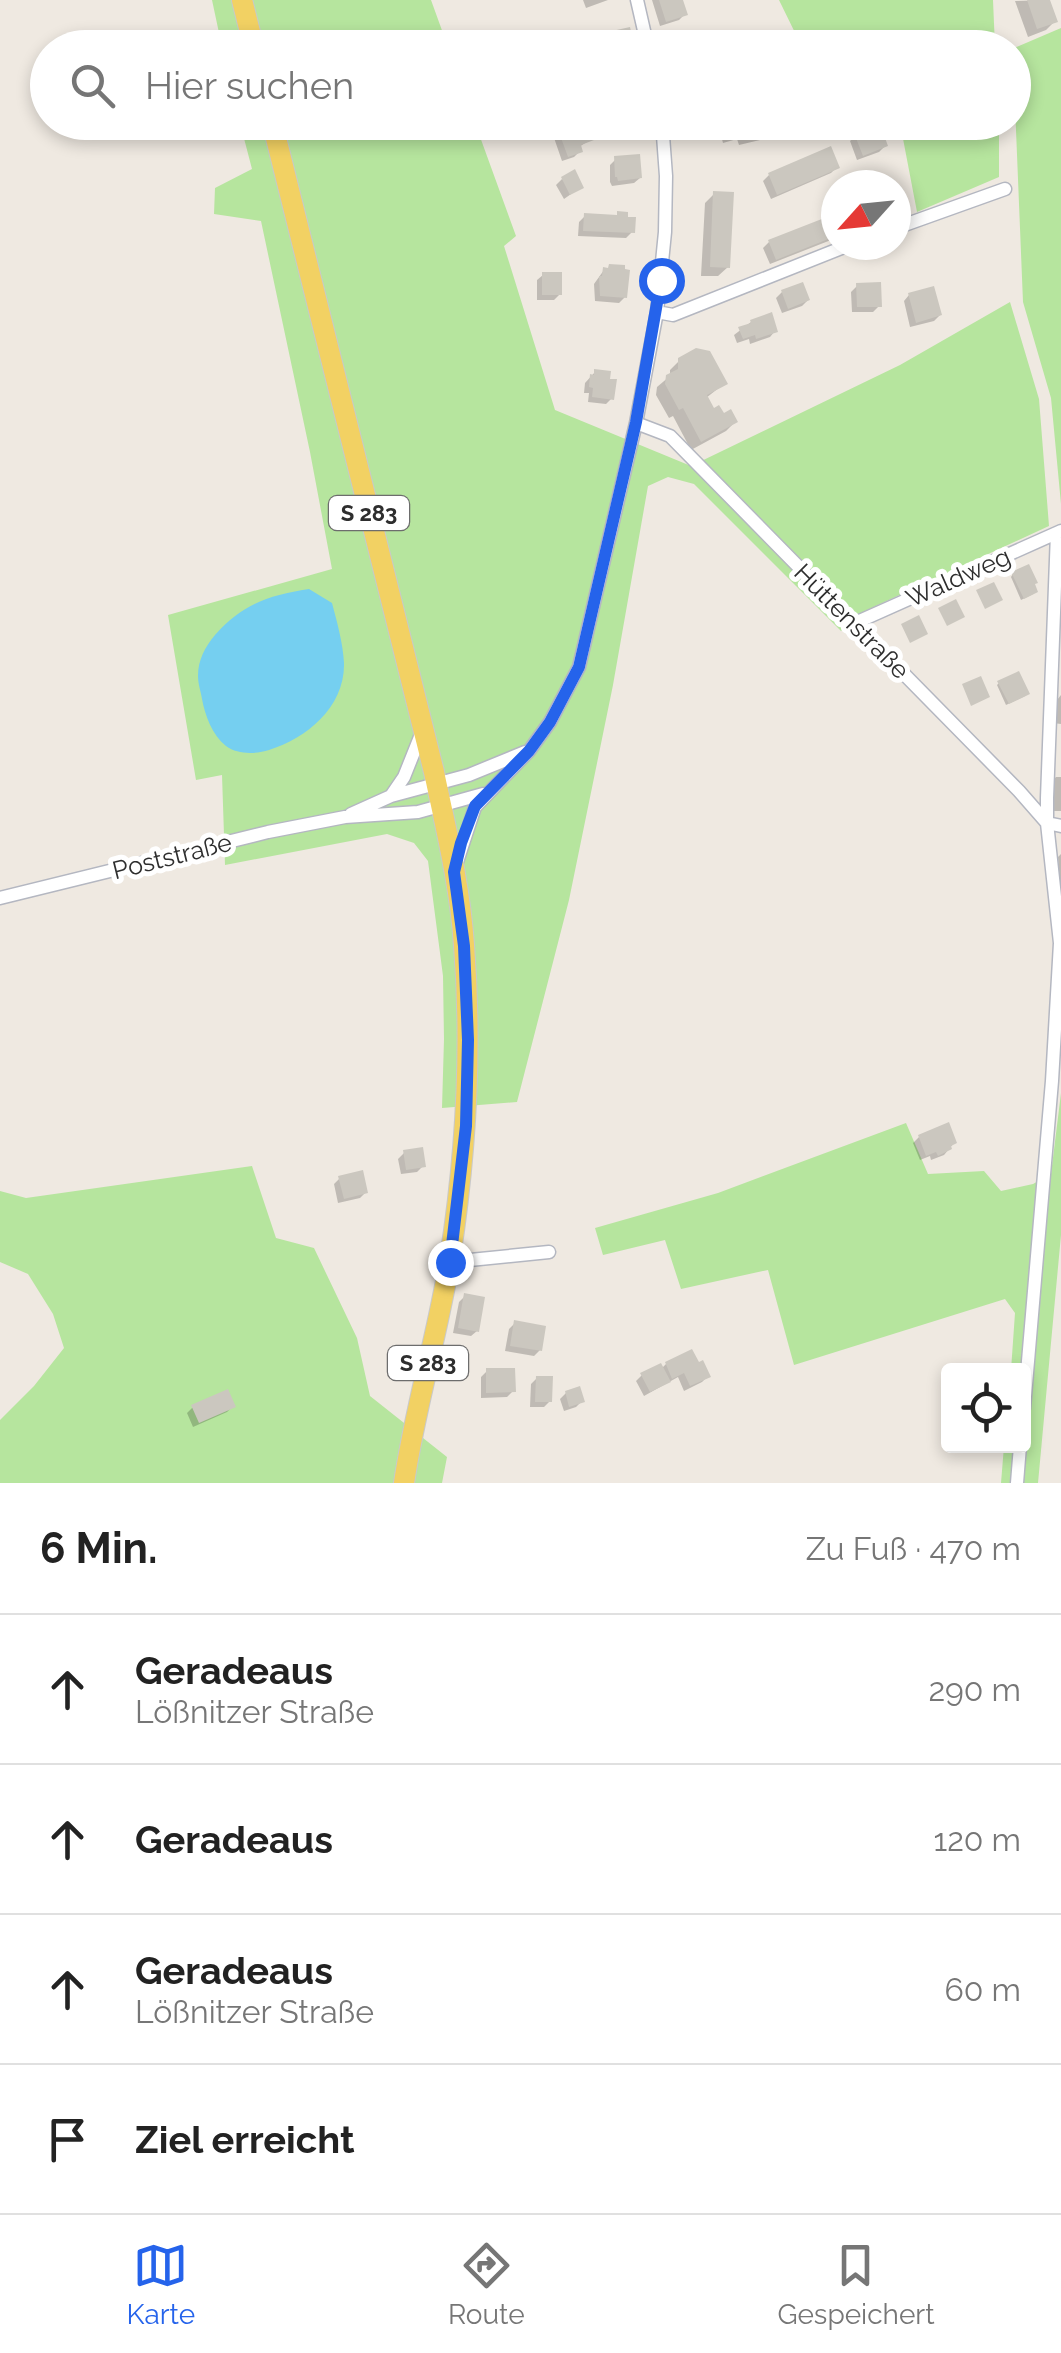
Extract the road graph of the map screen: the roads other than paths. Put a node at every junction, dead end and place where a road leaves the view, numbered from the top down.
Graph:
1 (242, 0) edge
2 (637, 0) edge
3 (250, 30) edge
4 (644, 30) edge
5 (276, 140) edge
6 (663, 140) edge
7 (1005, 190) dead end
8 (911, 223) edge
9 (821, 256) edge
10 (657, 312) junction
11 (636, 422) junction
12 (1059, 532) edge
13 (854, 623) junction
14 (423, 730) junction
15 (529, 751) junction
16 (436, 785) junction
17 (485, 793) junction
18 (390, 796) junction
19 (441, 807) junction
20 (345, 817) junction
21 (1054, 824) edge
22 (454, 872) junction
23 (0, 898) edge
24 (548, 1252) dead end
25 (450, 1262) junction
26 (1028, 1363) edge
27 (1019, 1453) edge
28 (405, 1473) edge
29 (1017, 1483) edge

1 - 3 main road
2 - 4 street
5 - 14 main road, S 283
6 - 10 street
7 - 8 street
9 - 10 street
10 - 11 street
11 - 13 street, Hüttenstraße
11 - 15 street
12 - 13 street, Waldweg
12 - 21 street
13 - 21 street, Hüttenstraße
14 - 16 main road, S 283
14 - 18 street
15 - 16 street, Poststraße
15 - 17 street
16 - 18 street, Poststraße
16 - 19 main road, S 283
17 - 19 street, Poststraße
17 - 22 street
18 - 20 street, Poststraße
19 - 20 street, Poststraße
19 - 22 main road, S 283
20 - 23 street, Poststraße
21 - 26 street
22 - 25 main road, S 283
24 - 25 street
25 - 28 main road, S 283
27 - 29 street

